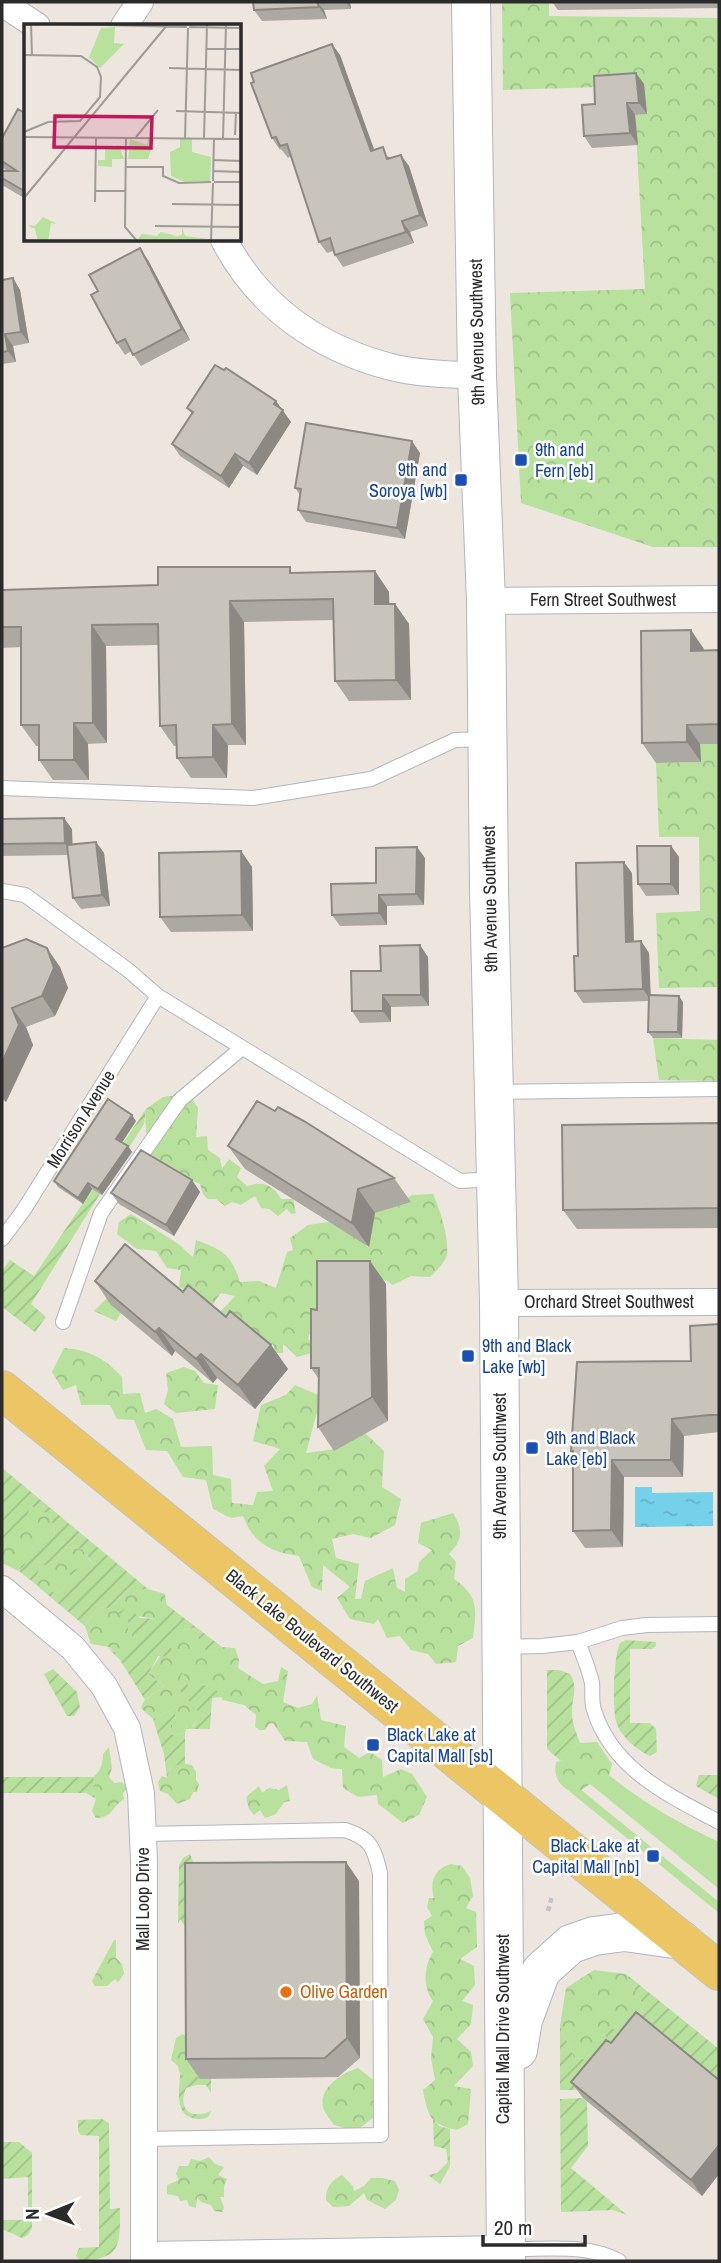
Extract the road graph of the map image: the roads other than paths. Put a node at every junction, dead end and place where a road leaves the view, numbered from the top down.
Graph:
1 (140, 2) edge
2 (471, 2) edge
3 (2, 3) edge
4 (34, 24) edge
5 (125, 24) edge
6 (225, 242) edge
7 (477, 376) junction
8 (719, 599) edge
9 (486, 601) junction
10 (488, 739) junction
11 (2, 788) edge
12 (2, 891) edge
13 (158, 996) junction
14 (242, 1048) junction
15 (719, 1089) edge
16 (495, 1093) junction
17 (497, 1179) junction
18 (2, 1239) edge
19 (719, 1302) edge
20 (499, 1303) junction
21 (63, 1322) dead end
22 (2, 1390) edge
23 (2, 1590) edge
24 (719, 1624) edge
25 (578, 1642) junction
26 (501, 1647) junction
27 (501, 1796) junction
28 (719, 1822) edge
29 (142, 1834) junction
30 (681, 1940) junction
31 (719, 1971) edge
32 (504, 2128) junction
33 (144, 2139) junction
34 (506, 2255) edge
35 (144, 2258) edge
36 (619, 2261) edge

1 - 5 street
2 - 7 street, 9th Avenue Southwest
3 - 4 street
6 - 7 street
7 - 9 street, 9th Avenue Southwest
8 - 9 street, Fern Street Southwest
9 - 10 street, 9th Avenue Southwest
10 - 11 lane
10 - 16 street, 9th Avenue Southwest
12 - 13 lane
13 - 14 lane
13 - 18 lane, Morrison Avenue
14 - 17 lane
14 - 21 lane
15 - 16 lane
16 - 17 street, 9th Avenue Southwest
17 - 20 street, 9th Avenue Southwest
19 - 20 street, Orchard Street Southwest
20 - 26 street, 9th Avenue Southwest
22 - 27 main road, Black Lake Boulevard Southwest
23 - 29 street, Mall Loop Drive
24 - 25 lane
25 - 26 lane
25 - 28 lane
26 - 27 street, 9th Avenue Southwest
27 - 30 main road, Black Lake Boulevard Southwest
27 - 32 street, Capital Mall Drive Southwest
29 - 33 street, Mall Loop Drive
29 - 33 lane
30 - 31 main road, Black Lake Boulevard Southwest
30 - 32 street
32 - 34 street, Capital Mall Drive Southwest
33 - 35 street, Mall Loop Drive
34 - 35 street
34 - 36 lane

